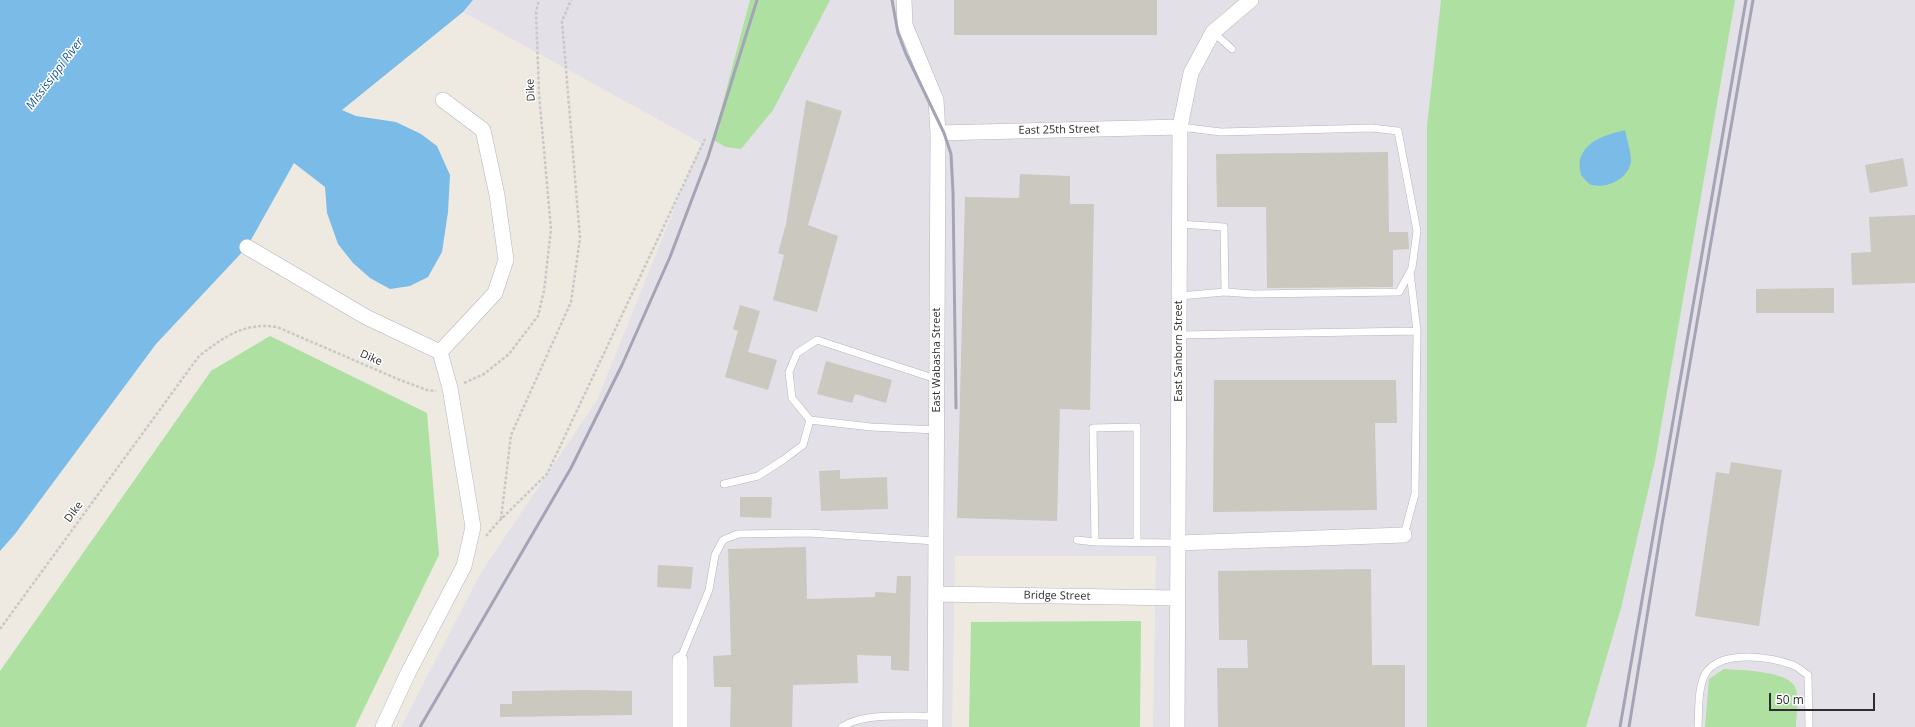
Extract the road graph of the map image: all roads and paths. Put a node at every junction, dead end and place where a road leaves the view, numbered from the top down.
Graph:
1 (539, 0) edge
2 (571, 0) edge
3 (904, 0) edge
4 (1251, 0) edge
5 (1213, 32) junction
6 (1232, 49) dead end
7 (443, 100) dead end
8 (1180, 127) junction
9 (938, 133) junction
10 (705, 139) dead end
11 (1179, 224) junction
12 (247, 247) dead end
13 (1410, 272) junction
14 (1225, 292) junction
15 (1179, 296) junction
16 (1417, 331) junction
17 (1179, 335) junction
18 (440, 352) junction
19 (936, 380) junction
20 (450, 388) junction
21 (810, 420) junction
22 (936, 430) junction
23 (724, 484) dead end
24 (501, 519) junction
25 (1404, 535) joint
26 (484, 538) dead end
27 (1077, 540) dead end
28 (936, 541) junction
29 (1095, 542) junction
30 (1137, 542) junction
31 (1178, 542) junction
32 (936, 594) junction
33 (1178, 598) junction
34 (0, 629) edge
35 (680, 660) joint
36 (935, 722) edge
37 (383, 727) edge
38 (680, 727) edge
39 (842, 727) edge
40 (1177, 727) edge
41 (1698, 727) edge
42 (1809, 727) edge

1 - 20 path, Dike
2 - 24 path
3 - 9 street, East Wabasha Street
4 - 5 street, East Sanborn Street
5 - 6 lane
5 - 8 street, East Sanborn Street
7 - 18 street
8 - 9 street, East 25th Street
8 - 11 street, East Sanborn Street
8 - 13 lane
9 - 19 street, East Wabasha Street
10 - 24 path
11 - 14 lane
11 - 15 street, East Sanborn Street
12 - 18 street
13 - 14 lane
13 - 16 lane
14 - 15 lane
15 - 17 street, East Sanborn Street
16 - 17 lane
16 - 25 lane
17 - 31 street, East Sanborn Street
18 - 20 street
19 - 21 lane
19 - 22 street, East Wabasha Street
20 - 34 path, Dike
20 - 37 street
21 - 22 lane
21 - 23 lane
22 - 28 street, East Wabasha Street
24 - 26 path
25 - 31 street
27 - 29 lane
28 - 32 street, East Wabasha Street
28 - 35 lane
29 - 30 lane
29 - 30 lane
30 - 31 lane
31 - 33 street, East Sanborn Street
32 - 33 street, Bridge Street
32 - 36 street, East Wabasha Street
33 - 40 street, East Sanborn Street
35 - 38 street
36 - 39 lane
41 - 42 lane

